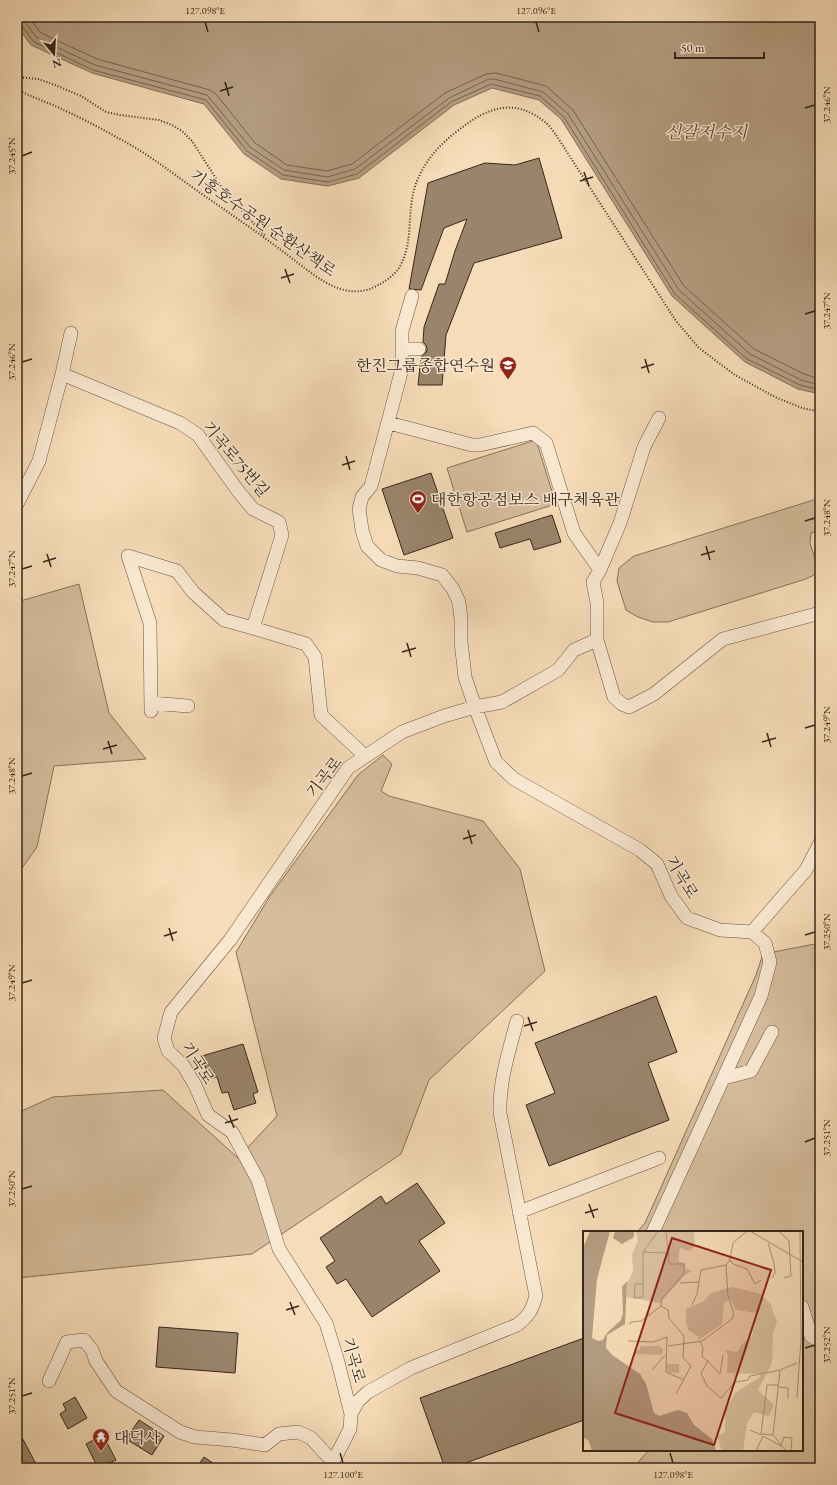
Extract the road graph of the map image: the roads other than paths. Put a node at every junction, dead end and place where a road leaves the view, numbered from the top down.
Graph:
1 (412, 296) dead end
2 (71, 333) dead end
3 (403, 349) junction
4 (419, 349) dead end
5 (62, 374) junction
6 (659, 418) dead end
7 (389, 423) junction
8 (17, 504) edge
9 (600, 570) junction
10 (820, 613) edge
11 (253, 628) junction
12 (597, 640) junction
13 (188, 706) dead end
14 (475, 707) junction
15 (365, 756) junction
16 (820, 843) edge
17 (752, 932) junction
18 (517, 1021) dead end
19 (772, 1032) dead end
20 (724, 1078) junction
21 (660, 1158) dead end
22 (519, 1212) junction
23 (653, 1231) edge
24 (803, 1311) edge
25 (820, 1342) edge
26 (49, 1381) dead end
27 (351, 1414) junction
28 (334, 1465) edge

1 - 3 street
2 - 5 street
3 - 4 street
3 - 7 street
5 - 8 street
5 - 11 street, 기곡로75번길
6 - 9 street
7 - 9 street
7 - 14 street
9 - 12 street
10 - 12 street
11 - 13 street
11 - 15 street
12 - 14 street, 기곡로
14 - 15 street, 기곡로
14 - 17 street, 기곡로
15 - 27 street, 기곡로
16 - 17 street
17 - 20 street
18 - 22 street
19 - 20 street
20 - 23 street
21 - 22 street
22 - 27 street
24 - 25 street
26 - 28 street, 기곡로
27 - 28 street, 기곡로

